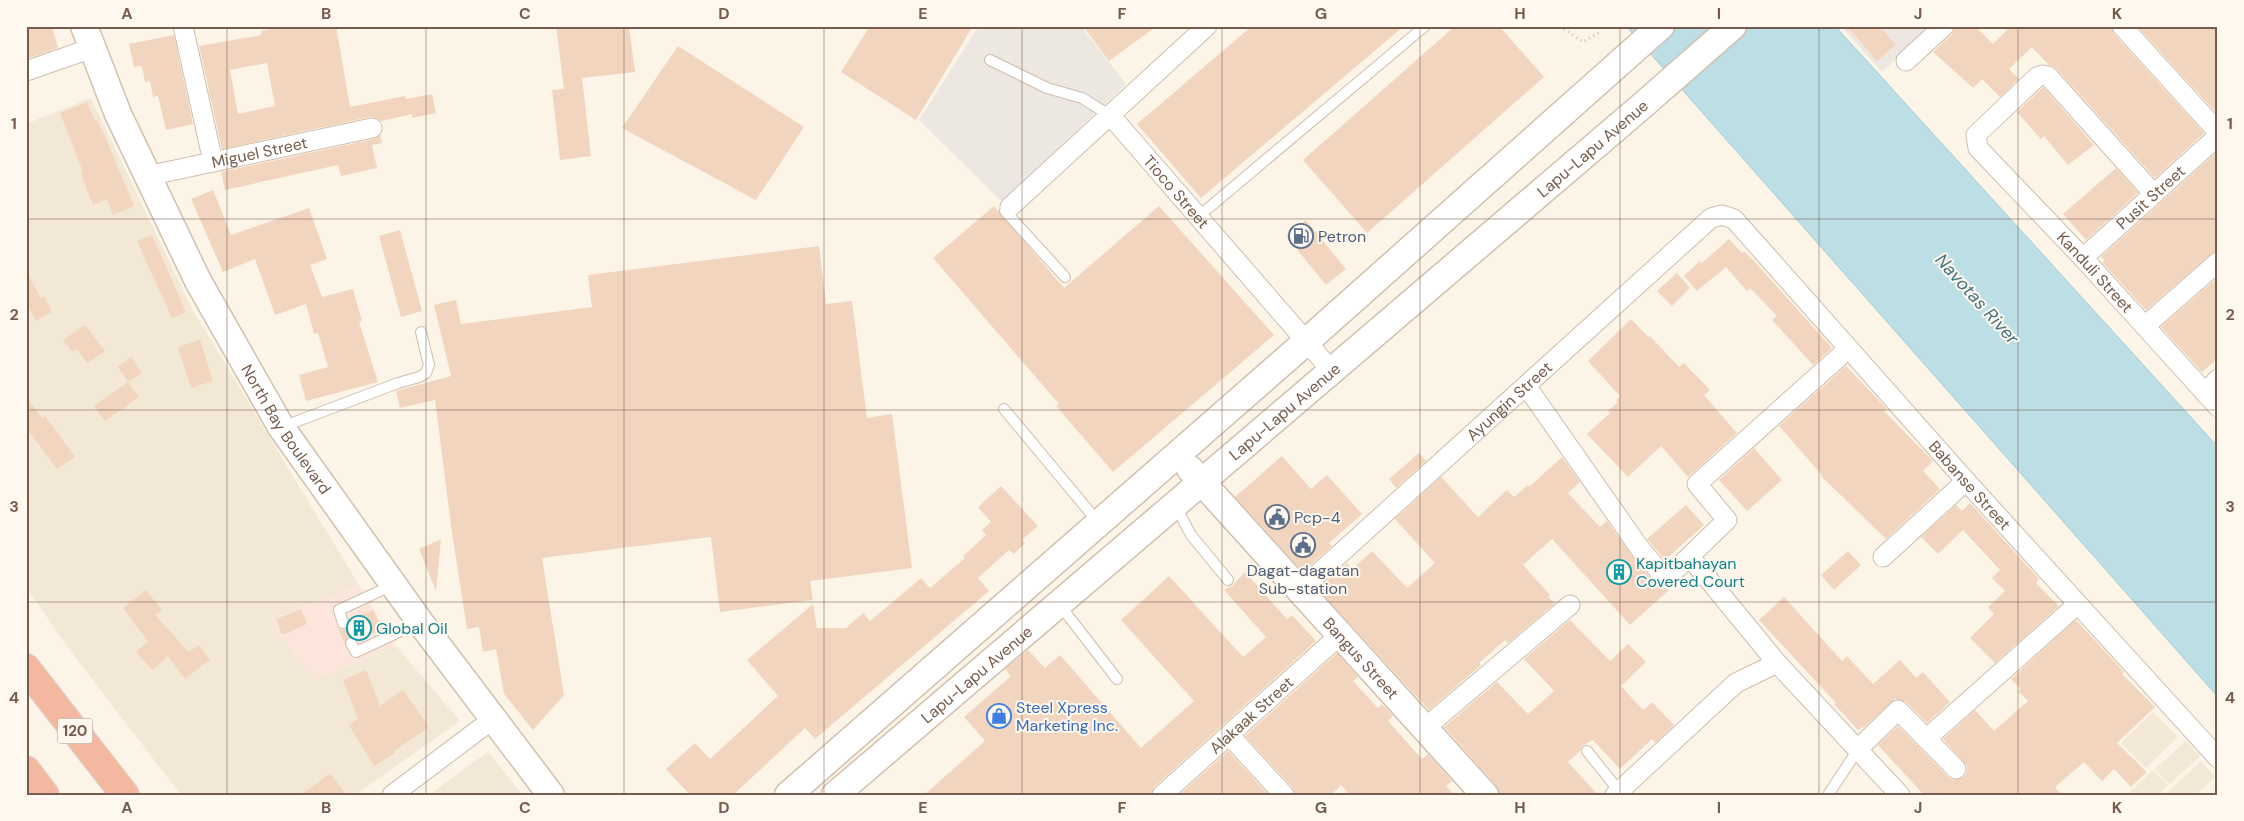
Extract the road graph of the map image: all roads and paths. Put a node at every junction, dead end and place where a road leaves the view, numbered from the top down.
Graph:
1 (183, 26) edge
2 (1207, 26) edge
3 (1426, 26) edge
4 (1560, 26) edge
5 (1661, 26) edge
6 (1733, 26) edge
7 (1944, 26) edge
8 (2122, 26) edge
9 (1600, 32) dead end
10 (88, 37) edge
11 (990, 60) dead end
12 (1906, 61) dead end
13 (26, 71) edge
14 (1111, 116) junction
15 (372, 128) dead end
16 (2218, 132) edge
17 (2218, 136) edge
18 (212, 162) junction
19 (147, 176) junction
20 (2154, 194) junction
21 (1010, 207) joint
22 (1722, 215) joint
23 (1199, 216) junction
24 (2083, 258) junction
25 (2218, 262) edge
26 (1065, 277) dead end
27 (2145, 326) junction
28 (421, 332) dead end
29 (1307, 341) junction
30 (1848, 349) junction
31 (1331, 370) junction
32 (2211, 386) edge
33 (1526, 387) junction
34 (2218, 407) edge
35 (1004, 409) dead end
36 (281, 427) junction
37 (1177, 455) junction
38 (1201, 481) junction
39 (1966, 481) junction
40 (1174, 504) junction
41 (1099, 523) junction
42 (1690, 557) junction
43 (1883, 557) dead end
44 (1228, 580) dead end
45 (394, 585) junction
46 (1300, 590) junction
47 (1058, 603) junction
48 (2078, 604) junction
49 (1570, 605) dead end
50 (420, 622) junction
51 (343, 623) dead end
52 (1340, 635) junction
53 (351, 643) dead end
54 (1777, 663) junction
55 (26, 668) edge
56 (1117, 679) dead end
57 (493, 719) junction
58 (1425, 728) junction
59 (1230, 736) junction
60 (1926, 739) junction
61 (1859, 748) junction
62 (1587, 751) dead end
63 (2218, 758) edge
64 (1956, 769) dead end
65 (26, 770) edge
66 (1617, 793) edge
67 (1163, 794) edge
68 (45, 795) edge
69 (125, 795) edge
70 (392, 795) edge
71 (551, 795) edge
72 (788, 795) edge
73 (835, 795) edge
74 (1284, 795) edge
75 (1485, 795) edge
76 (1828, 795) edge
77 (1900, 795) edge

1 - 18 street
2 - 14 street
3 - 23 lane
4 - 9 path
5 - 29 main road, Lapu-Lapu Avenue
6 - 31 main road, Lapu-Lapu Avenue
7 - 12 street
8 - 16 street
10 - 13 street
10 - 19 main road, North Bay Boulevard
11 - 14 lane
14 - 21 street
14 - 23 street, Tioco Street
15 - 18 street, Miguel Street
17 - 20 street, Pusit Street
18 - 19 street, Miguel Street
19 - 36 main road, North Bay Boulevard
20 - 24 street, Pusit Street
20 - 24 street, Kanduli Street
21 - 26 lane
22 - 30 street, Babanse Street
22 - 33 street, Ayungin Street
23 - 29 street, Tioco Street
24 - 27 street, Kanduli Street
25 - 27 street
27 - 32 street, Kanduli Street
28 - 36 lane
29 - 31 street, Tioco Street
29 - 37 main road, Lapu-Lapu Avenue
30 - 39 street, Babanse Street
30 - 42 street
31 - 38 main road, Lapu-Lapu Avenue
32 - 34 street, Kanduli Street
33 - 42 street
33 - 46 street, Ayungin Street
35 - 41 lane
36 - 45 main road, North Bay Boulevard
37 - 38 main road, Bangus Street
37 - 41 main road, Lapu-Lapu Avenue
38 - 40 main road, Lapu-Lapu Avenue
38 - 46 main road, Bangus Street
39 - 43 street
39 - 48 street, Babanse Street
40 - 44 lane
40 - 47 main road, Lapu-Lapu Avenue
41 - 72 main road, Lapu-Lapu Avenue
42 - 54 street
45 - 50 main road, North Bay Boulevard
45 - 51 lane
46 - 52 main road, Bangus Street
47 - 56 lane
47 - 73 main road, Lapu-Lapu Avenue
48 - 60 street
48 - 63 street, Babanse Street
49 - 58 street
50 - 53 lane
50 - 57 main road, North Bay Boulevard
52 - 58 main road, Bangus Street
52 - 59 street, Alakaak Street
54 - 61 street
54 - 66 street
55 - 69 highway, 120
57 - 70 street
57 - 71 main road, North Bay Boulevard
58 - 75 main road, Bangus Street
59 - 67 street, Alakaak Street
59 - 74 street
60 - 61 street
60 - 64 street
61 - 76 lane
61 - 77 street
62 - 66 lane
65 - 68 highway

